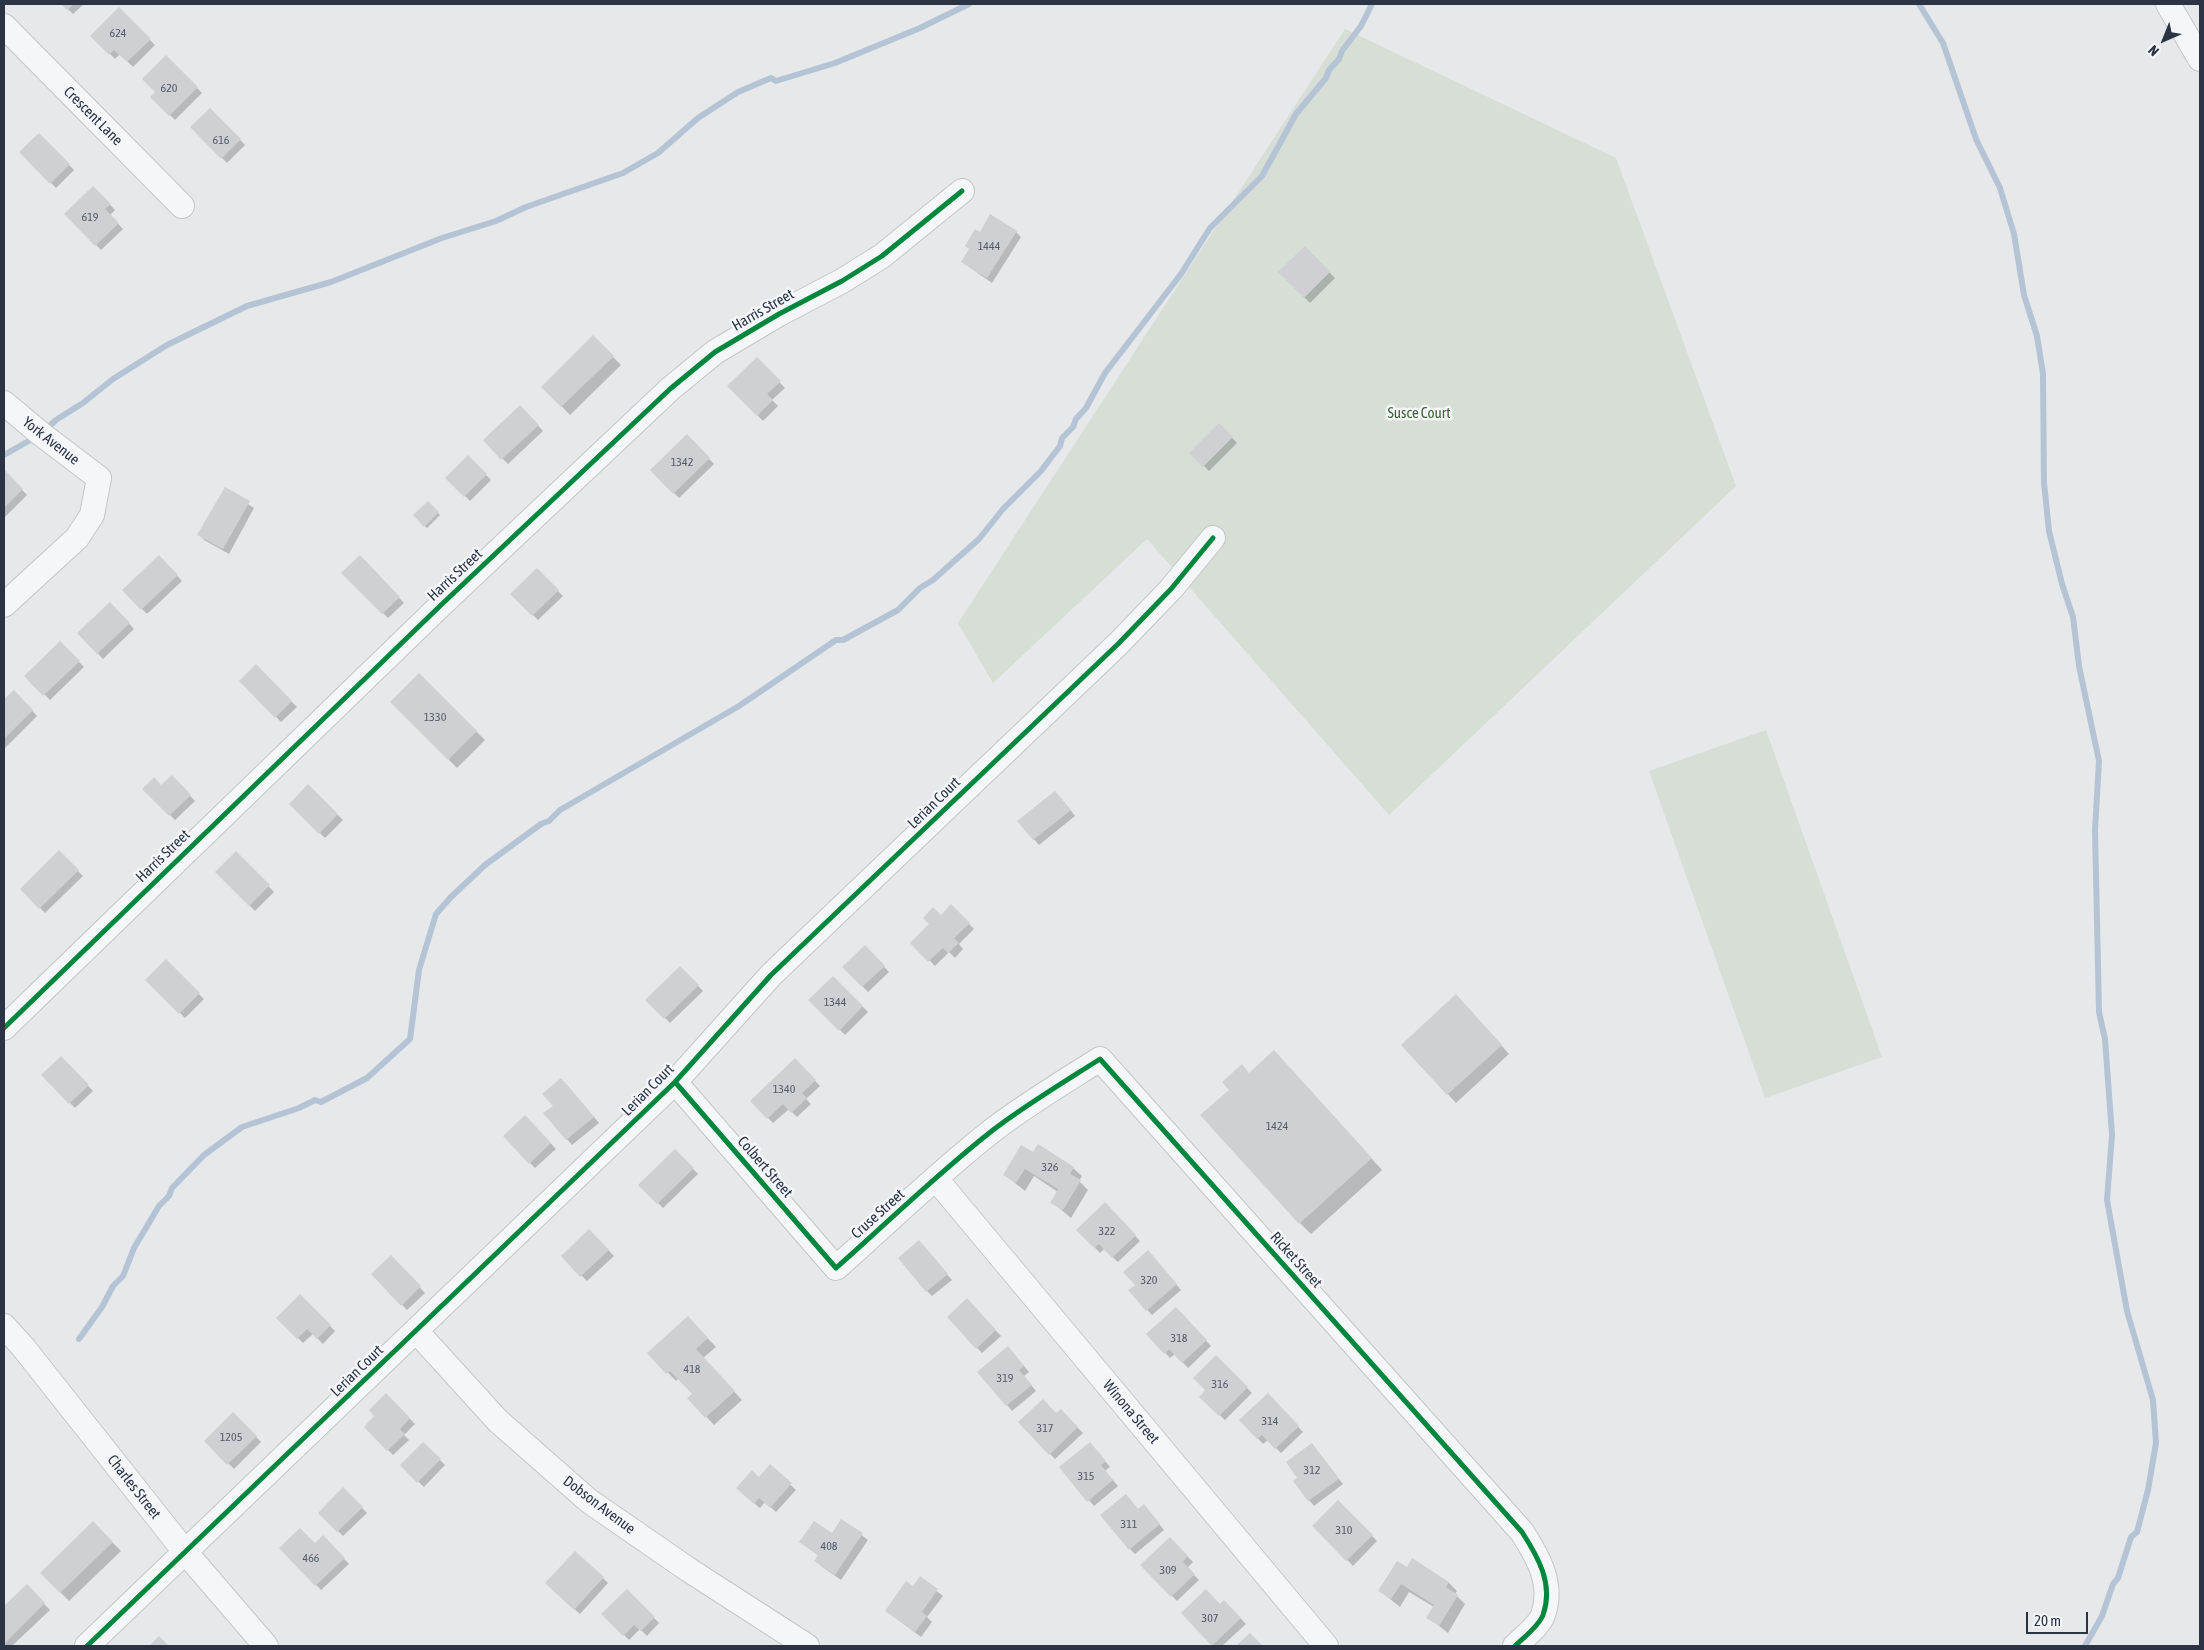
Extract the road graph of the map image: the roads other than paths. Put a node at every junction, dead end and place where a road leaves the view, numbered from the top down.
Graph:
1 (2168, 4) edge
2 (4, 26) edge
3 (2200, 59) edge
4 (962, 191) dead end
5 (182, 206) dead end
6 (4, 403) edge
7 (1213, 538) dead end
8 (4, 605) edge
9 (4, 1028) edge
10 (675, 1082) junction
11 (936, 1179) junction
12 (836, 1268) joint
13 (4, 1326) edge
14 (417, 1332) junction
15 (186, 1553) junction
16 (87, 1646) edge
17 (266, 1646) edge
18 (807, 1646) edge
19 (1326, 1646) edge
20 (1515, 1646) edge

1 - 3 street
2 - 5 street, Crescent Lane
4 - 9 street, Harris Street
6 - 8 street, York Avenue
7 - 10 street, Lerian Court
10 - 12 street, Colbert Street
10 - 14 street, Lerian Court
11 - 12 street, Cruse Street
11 - 19 street, Winona Street
11 - 20 street, Ricket Street
13 - 15 street, Charles Street
14 - 15 street, Lerian Court
14 - 18 street, Dobson Avenue
15 - 16 street, Lerian Court
15 - 17 street, Charles Street

